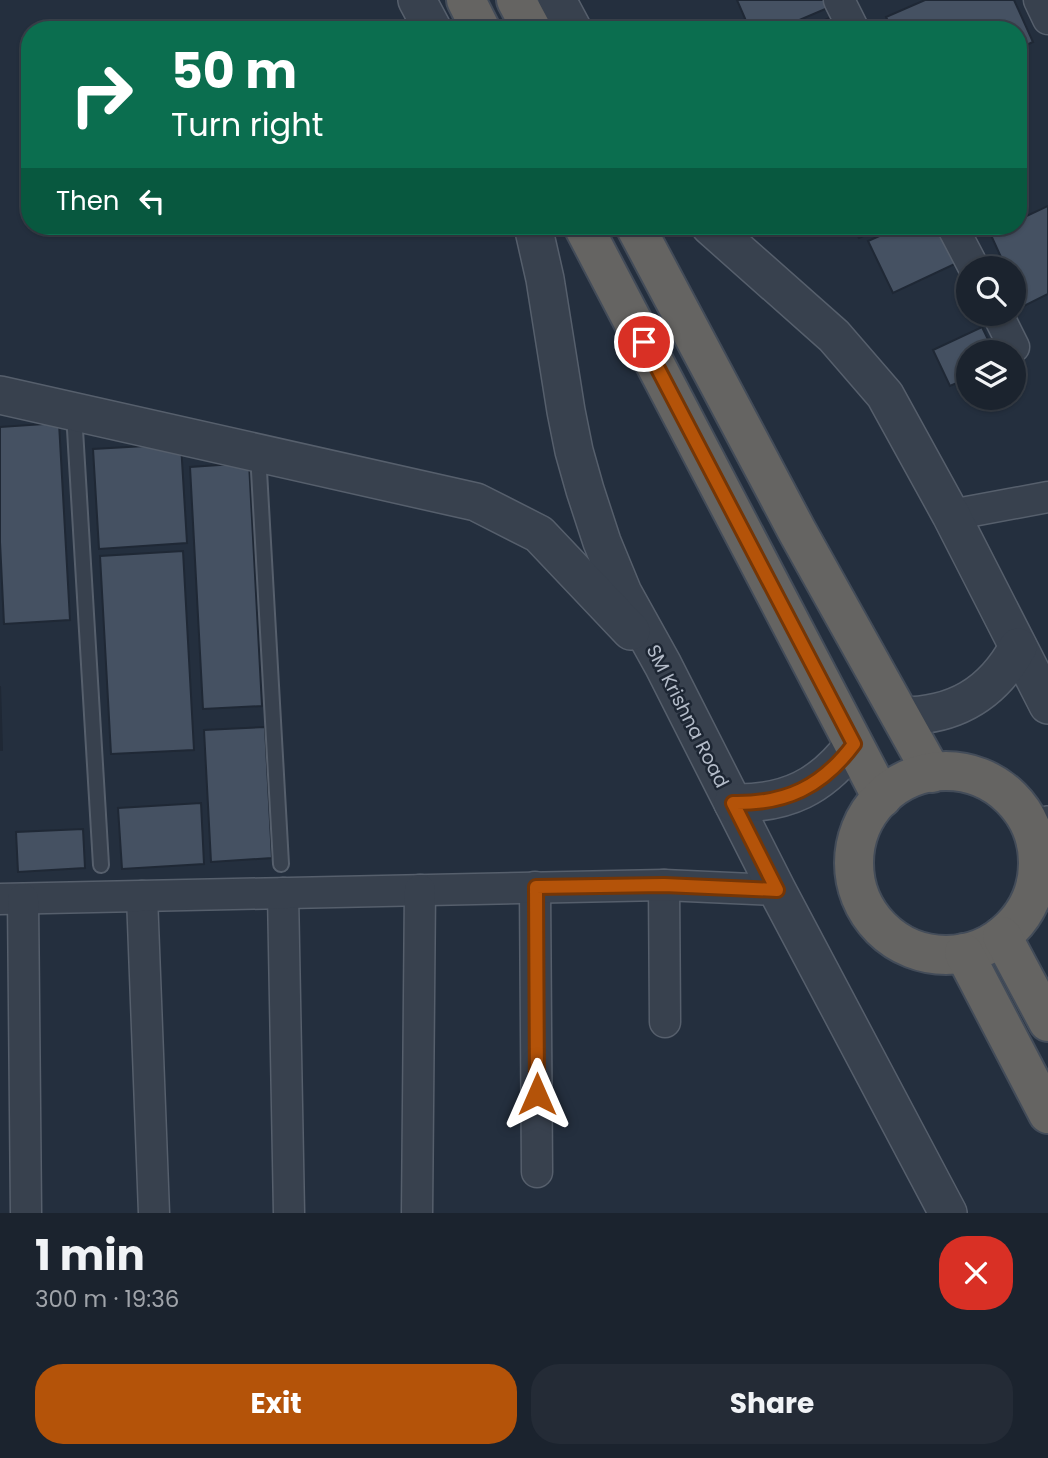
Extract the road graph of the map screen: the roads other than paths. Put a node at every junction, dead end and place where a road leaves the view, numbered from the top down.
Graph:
1 (417, 0) edge
2 (466, 0) edge
3 (516, 0) edge
4 (557, 0) edge
5 (839, 0) edge
6 (1039, 0) edge
7 (1048, 19) edge
8 (428, 21) edge
9 (476, 21) edge
10 (527, 21) edge
11 (568, 21) edge
12 (850, 21) edge
13 (535, 235) edge
14 (588, 235) edge
15 (640, 235) edge
16 (720, 235) edge
17 (957, 235) edge
18 (968, 256) edge
19 (0, 395) edge
20 (74, 411) junction
21 (258, 453) junction
22 (1048, 497) edge
23 (951, 515) junction
24 (1018, 648) junction
25 (663, 665) junction
26 (1048, 705) edge
27 (901, 716) junction
28 (854, 744) junction
29 (932, 773) junction
30 (882, 797) junction
31 (733, 803) junction
32 (1041, 829) edge
33 (101, 864) dead end
34 (282, 879) junction
35 (664, 885) junction
36 (536, 887) junction
37 (420, 890) junction
38 (777, 890) junction
39 (142, 896) junction
40 (12, 899) edge
41 (1002, 936) junction
42 (964, 953) junction
43 (665, 1021) dead end
44 (1048, 1022) edge
45 (1048, 1114) edge
46 (537, 1172) dead end
47 (26, 1213) edge
48 (154, 1213) edge
49 (289, 1213) edge
50 (417, 1213) edge
51 (948, 1213) edge

1 - 8 street
2 - 9 highway
3 - 10 highway
4 - 11 street
5 - 12 street
6 - 7 street
13 - 25 street, SM Krishna Road
14 - 28 highway
15 - 27 highway
16 - 23 street
17 - 18 street
19 - 20 street
20 - 21 street
20 - 33 lane
21 - 25 street
21 - 34 lane
22 - 23 street
23 - 24 street
24 - 26 street
24 - 27 street
25 - 31 street, SM Krishna Road
27 - 29 highway
28 - 30 highway
28 - 31 street
29 - 30 highway
29 - 32 highway
30 - 42 highway
31 - 38 street, SM Krishna Road
32 - 41 highway
34 - 37 street
34 - 39 street
34 - 49 street
35 - 36 street
35 - 38 street
35 - 43 street
36 - 37 street
36 - 46 street
37 - 50 street
38 - 51 street, SM Krishna Road
39 - 40 street
39 - 48 street
40 - 47 street
41 - 42 highway
41 - 44 highway
42 - 45 highway

